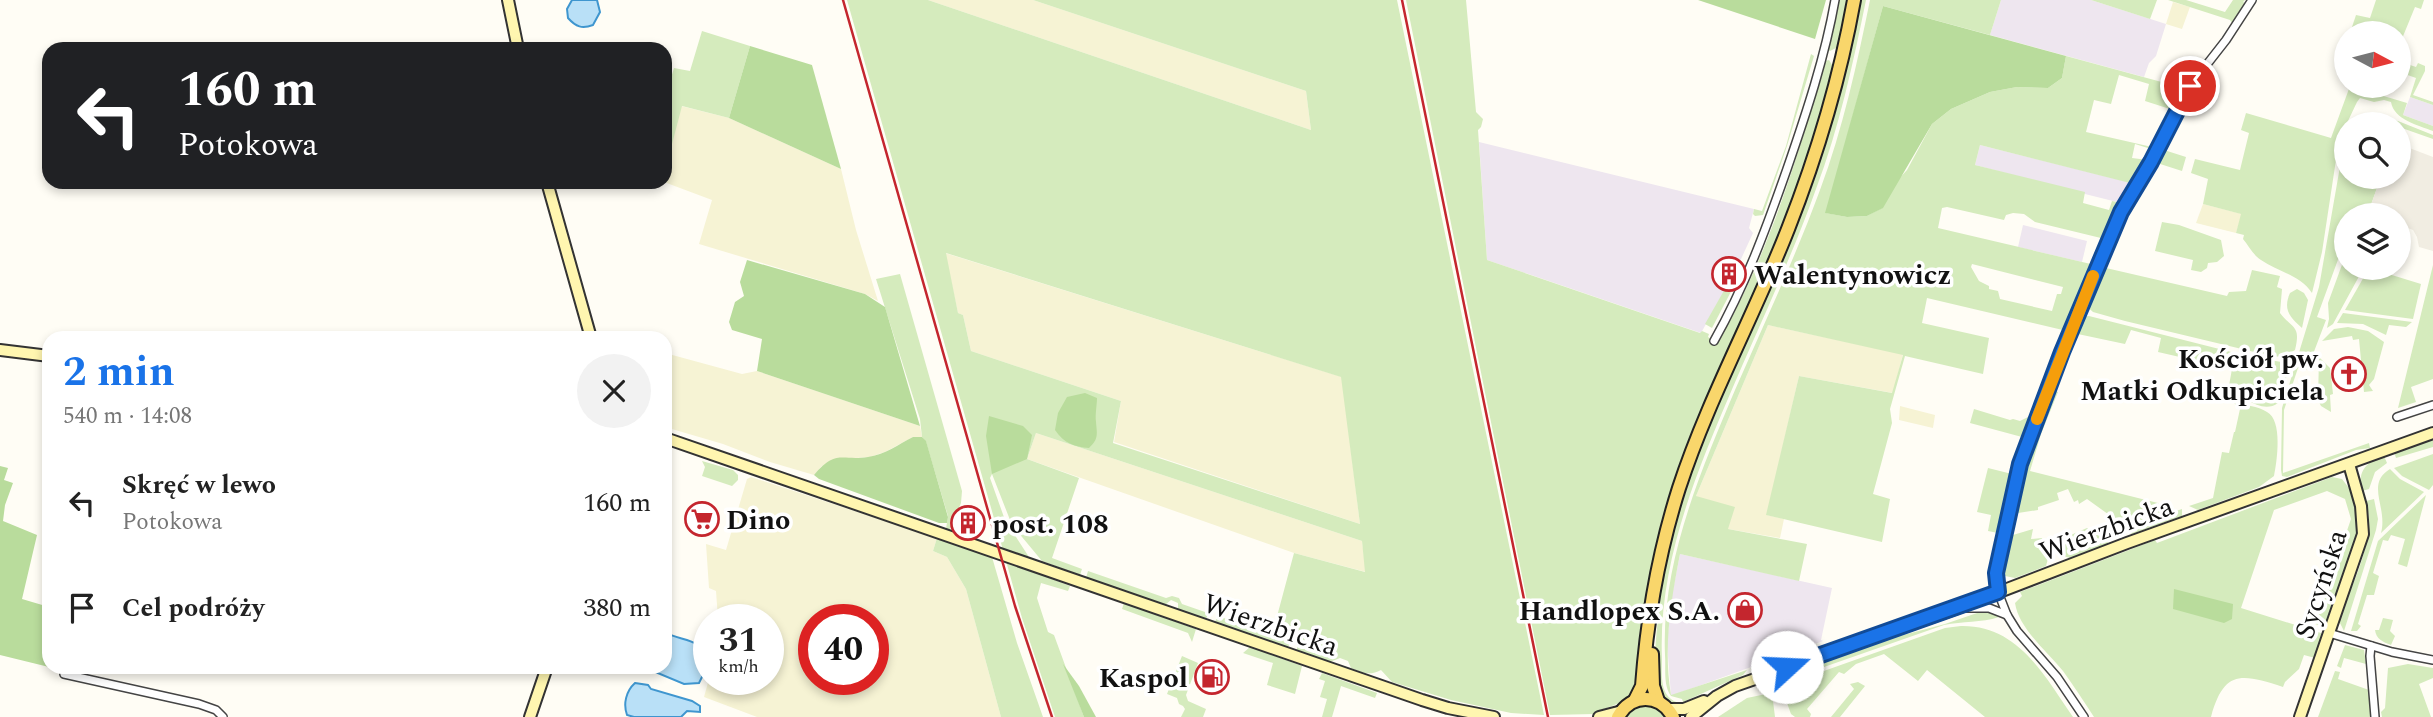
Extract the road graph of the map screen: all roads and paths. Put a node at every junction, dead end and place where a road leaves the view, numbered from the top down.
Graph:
1 (508, 0) edge
2 (1835, 0) edge
3 (1854, 0) edge
4 (2252, 0) edge
5 (516, 42) edge
6 (549, 189) edge
7 (589, 331) edge
8 (1714, 341) dead end
9 (0, 350) edge
10 (42, 355) edge
11 (2433, 405) edge
12 (2397, 417) dead end
13 (2433, 433) edge
14 (672, 440) edge
15 (2349, 464) junction
16 (1998, 592) junction
17 (1652, 609) junction
18 (1955, 609) junction
19 (2007, 615) junction
20 (2329, 633) junction
21 (2371, 646) junction
22 (2433, 660) edge
23 (64, 674) dead end
24 (545, 674) edge
25 (1717, 696) junction
26 (1635, 700) junction
27 (1666, 709) edge
28 (1620, 714) edge
29 (223, 717) edge
30 (530, 717) edge
31 (1493, 717) edge
32 (1599, 717) edge
33 (1691, 717) edge
34 (2084, 717) edge
35 (2300, 717) edge
36 (2375, 717) edge

1 - 5 street
2 - 8 street
3 - 17 main road
4 - 16 street
6 - 7 street
9 - 10 street
11 - 12 street
13 - 15 street, Wierzbicka
14 - 31 street, Wierzbicka
15 - 16 street, Wierzbicka
15 - 20 street, Sycyńska
16 - 18 street, Wierzbicka
16 - 19 street
17 - 26 main road
17 - 27 main road
18 - 19 street
18 - 25 street, Wierzbicka
19 - 34 street
20 - 21 street
20 - 35 street, Sycyńska
21 - 22 street
21 - 36 street
23 - 29 street
24 - 30 street
25 - 27 street, Wierzbicka
25 - 33 street, Wierzbicka
26 - 27 main road
26 - 28 main road
28 - 32 street

